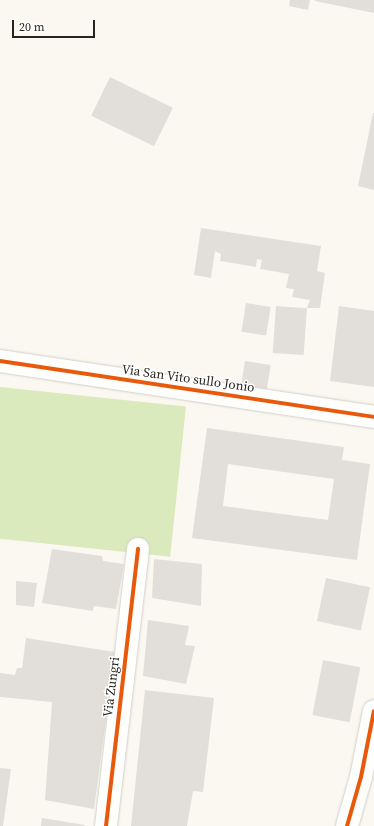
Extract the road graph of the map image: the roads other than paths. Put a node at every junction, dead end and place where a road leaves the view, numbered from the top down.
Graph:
1 (0, 361) edge
2 (374, 417) edge
3 (138, 550) dead end
4 (374, 711) edge
5 (106, 826) edge
6 (347, 826) edge

1 - 2 street, Via San Vito sullo Jonio
3 - 5 street, Via Zungri
4 - 6 street

